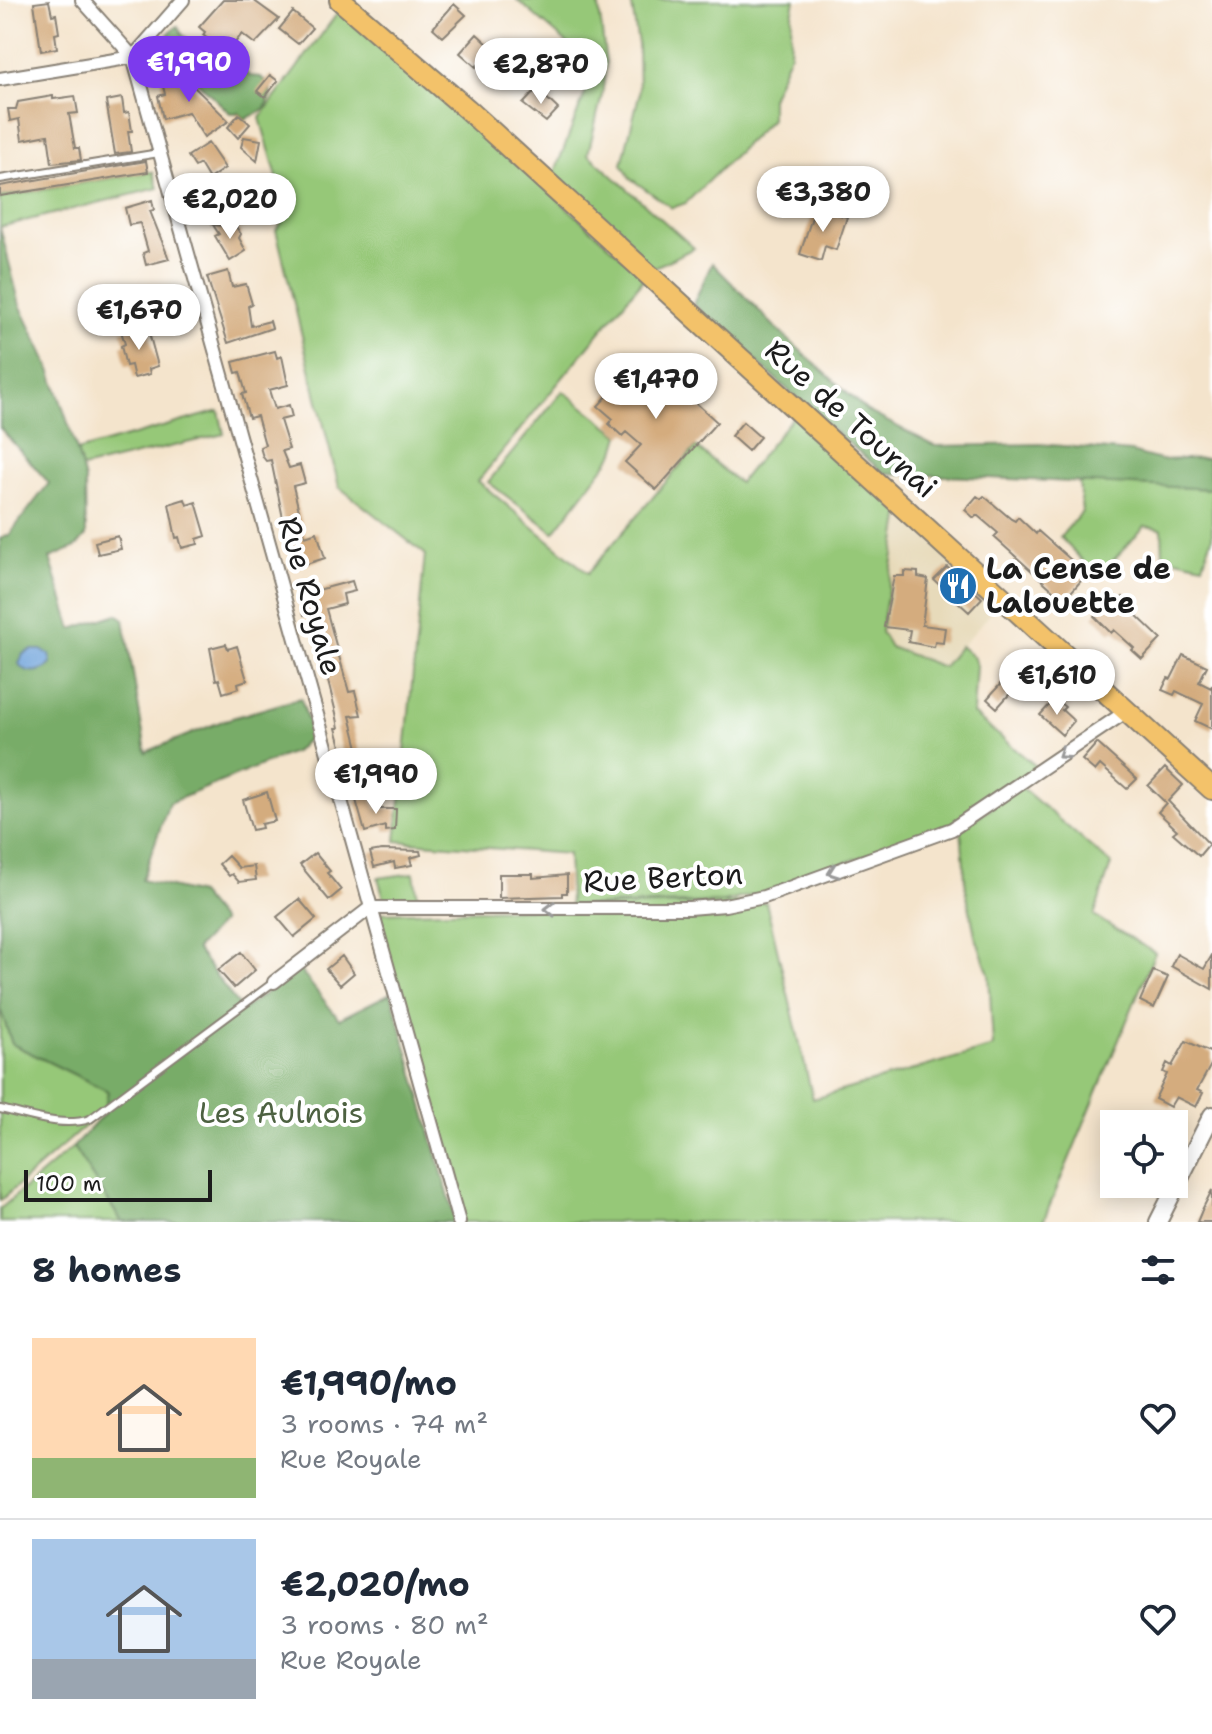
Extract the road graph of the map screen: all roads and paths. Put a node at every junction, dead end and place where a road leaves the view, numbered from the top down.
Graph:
1 (82, 0) edge
2 (183, 0) edge
3 (340, 0) edge
4 (133, 57) junction
5 (0, 79) edge
6 (159, 153) junction
7 (0, 179) edge
8 (1127, 711) junction
9 (1212, 789) edge
10 (370, 908) junction
11 (274, 982) joint
12 (0, 1109) edge
13 (1212, 1115) edge
14 (459, 1222) edge
15 (1158, 1222) edge

1 - 4 street, Rue Royale
2 - 4 street
3 - 8 main road, Rue de Tournai
4 - 5 street
4 - 6 street, Rue Royale
6 - 7 lane
6 - 10 street, Rue Royale
8 - 9 main road, Rue de Tournai
8 -> 10 street, Rue Berton
10 - 11 street
10 - 14 street, Rue Royale
11 - 12 lane
13 - 15 street

